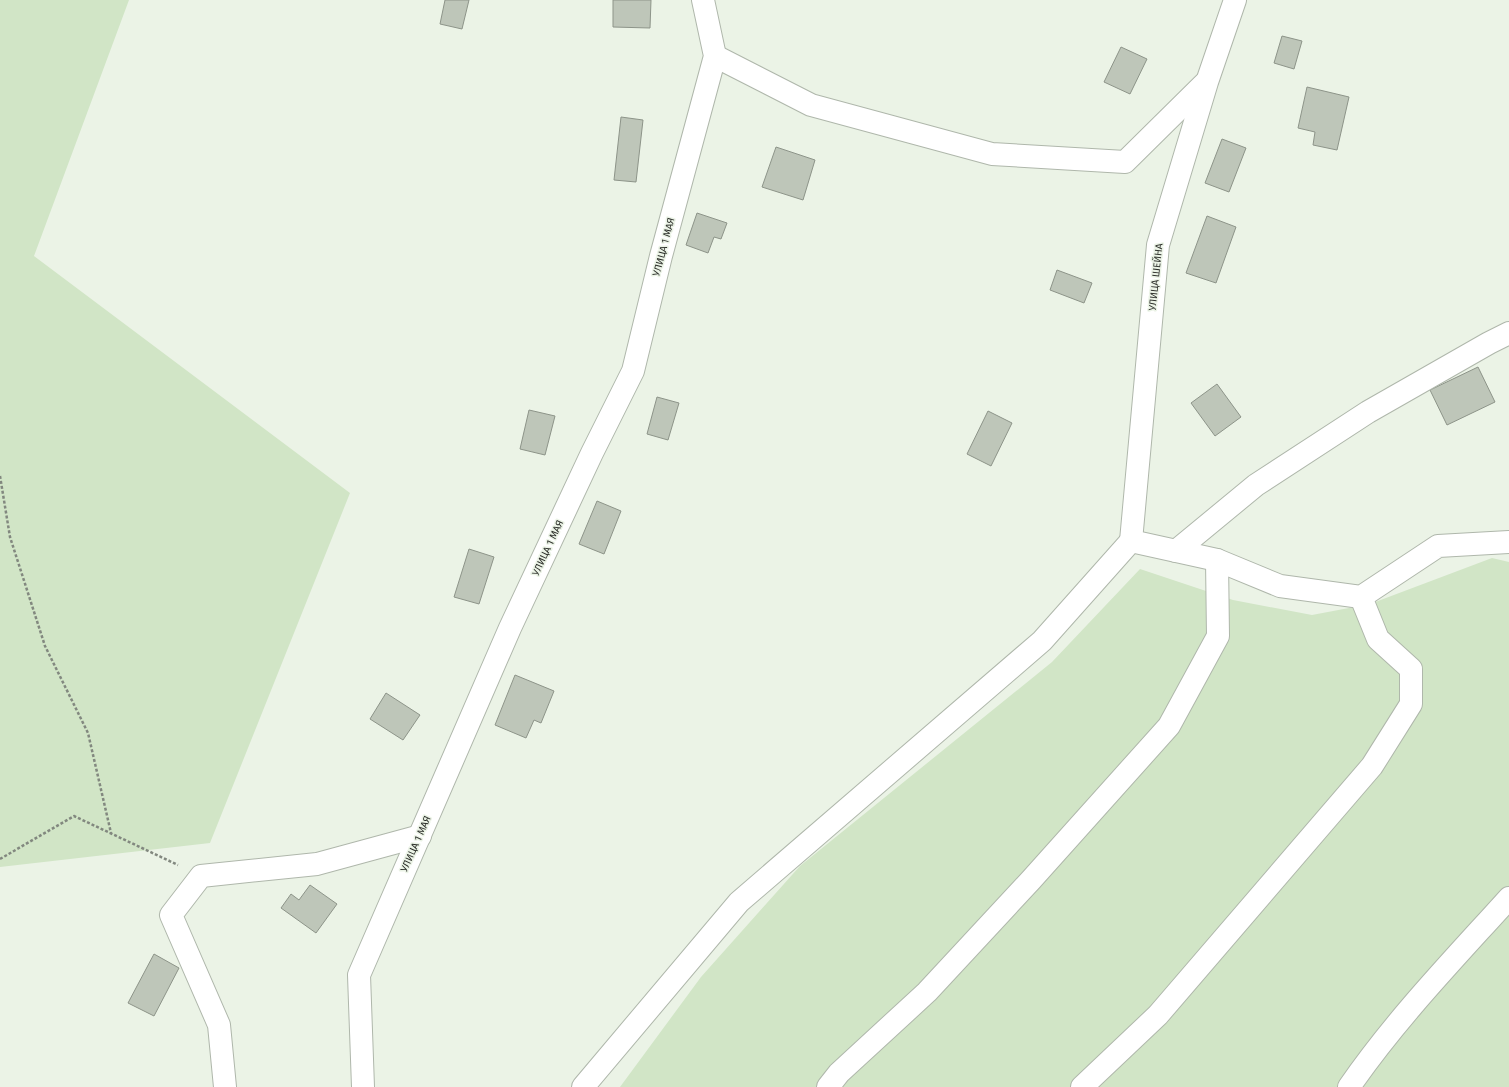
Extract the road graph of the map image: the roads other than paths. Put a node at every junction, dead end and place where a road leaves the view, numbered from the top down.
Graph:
1 (703, 0) edge
2 (1235, 0) edge
3 (715, 56) junction
4 (1207, 82) junction
5 (1509, 333) edge
6 (1131, 541) junction
7 (1509, 542) edge
8 (1176, 551) junction
9 (1217, 560) junction
10 (1361, 597) junction
11 (420, 836) junction
12 (1509, 898) edge
13 (225, 1087) edge
14 (363, 1087) edge
15 (583, 1087) edge
16 (828, 1087) edge
17 (1082, 1087) edge
18 (1349, 1087) edge

1 - 3 street, УЛИЦА 1 МАЯ
2 - 4 street, УЛИЦА ШЕЙНА
3 - 4 street
3 - 11 street, УЛИЦА 1 МАЯ
4 - 6 street, УЛИЦА ШЕЙНА
5 - 8 street
6 - 8 street
6 - 15 street
7 - 10 street
8 - 9 street
9 - 10 street
9 - 16 street
10 - 17 street
11 - 13 street
11 - 14 street, УЛИЦА 1 МАЯ
12 - 18 street

